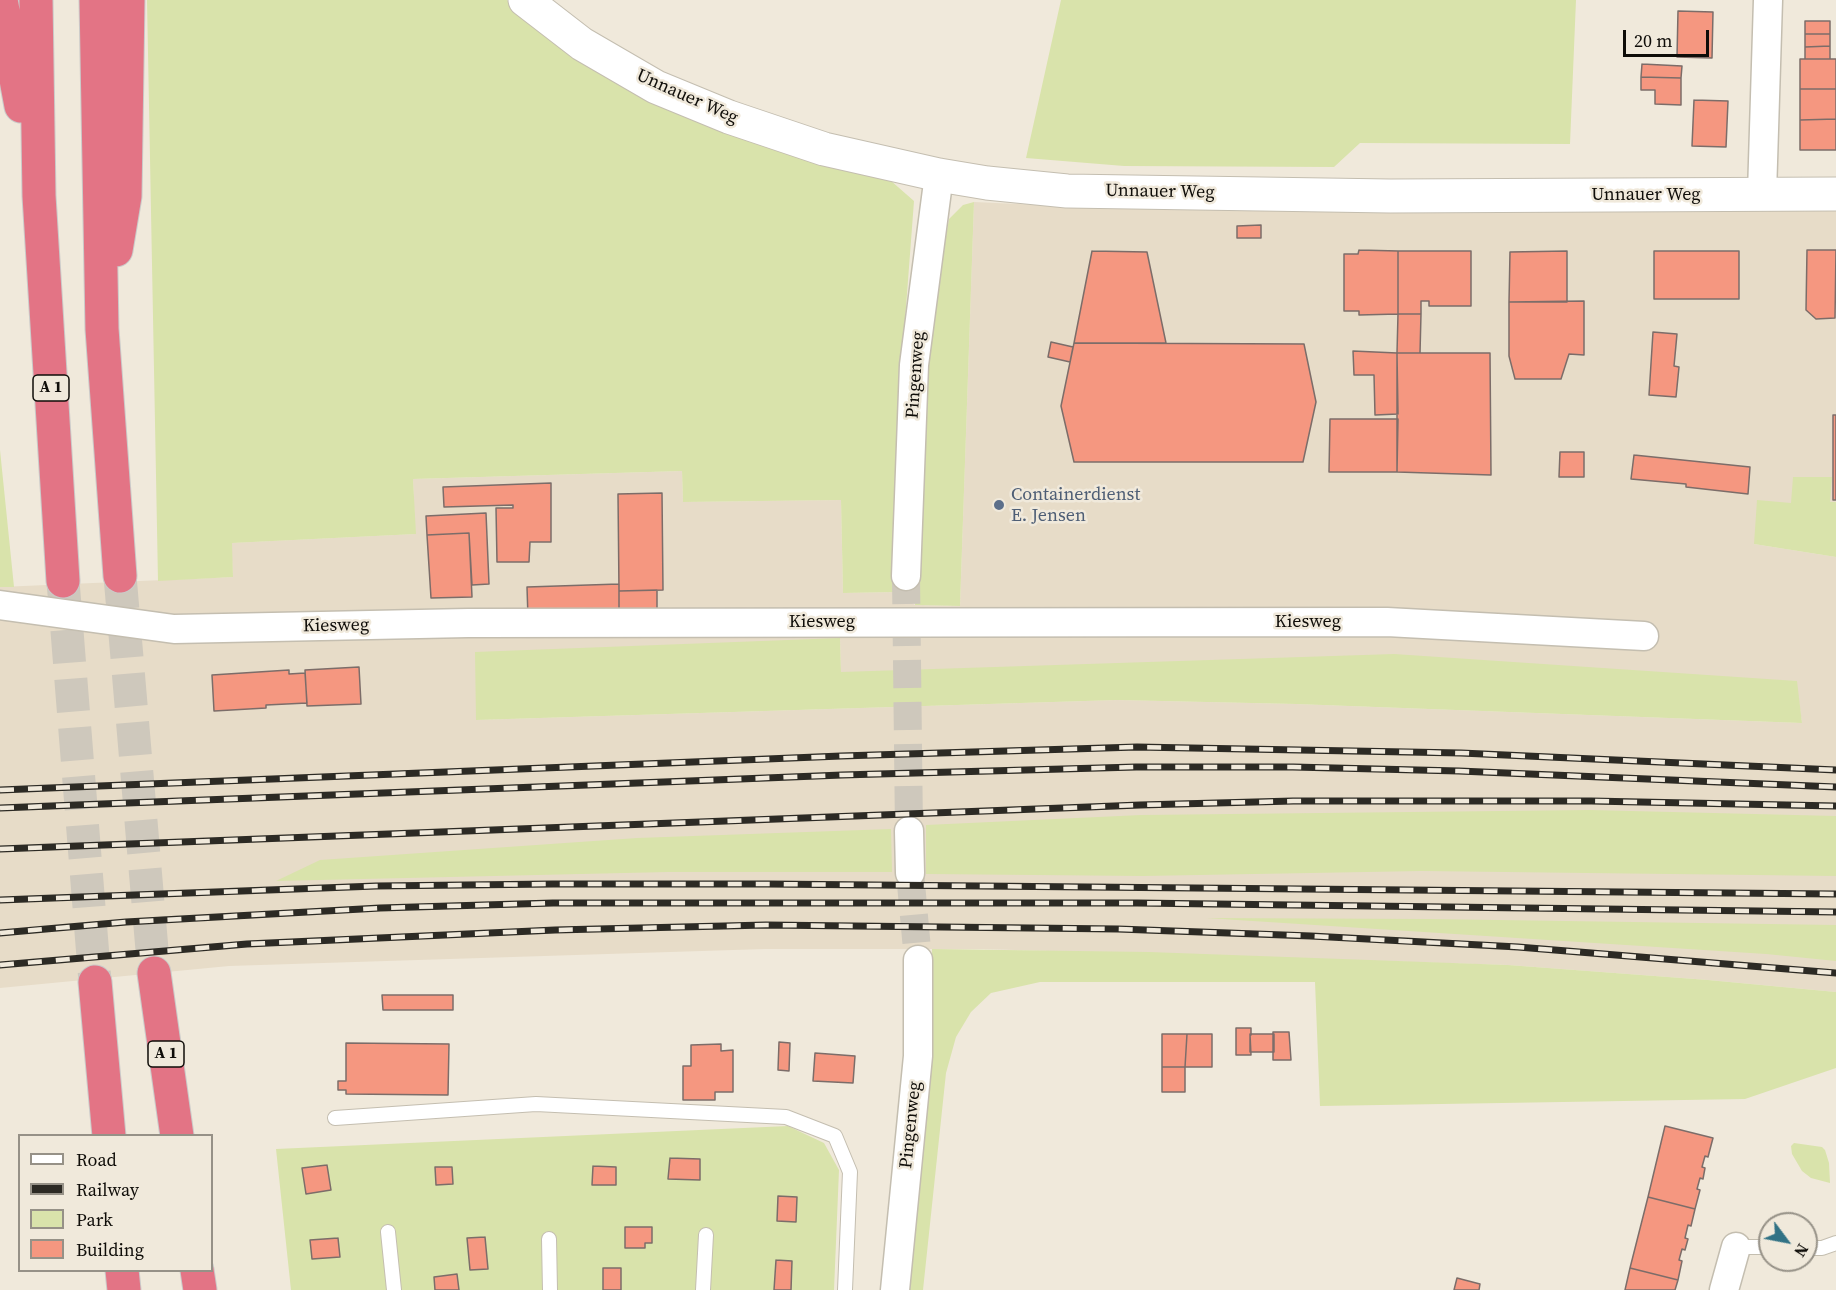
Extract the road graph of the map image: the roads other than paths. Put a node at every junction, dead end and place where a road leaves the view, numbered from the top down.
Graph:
1 (1, 0) edge
2 (36, 0) edge
3 (96, 0) edge
4 (128, 0) edge
5 (525, 0) edge
6 (1768, 0) edge
7 (939, 175) junction
8 (1762, 194) junction
9 (1836, 194) edge
10 (39, 196) junction
11 (102, 329) junction
12 (120, 576) tunnel mouth
13 (906, 576) tunnel mouth
14 (63, 580) tunnel mouth
15 (0, 605) edge
16 (1644, 636) dead end
17 (909, 831) tunnel mouth
18 (910, 873) tunnel mouth
19 (918, 960) tunnel mouth
20 (154, 973) tunnel mouth
21 (95, 982) tunnel mouth
22 (335, 1118) dead end
23 (109, 1134) edge
24 (177, 1134) edge
25 (388, 1232) dead end
26 (706, 1235) dead end
27 (549, 1239) dead end
28 (1836, 1243) edge
29 (1736, 1247) joint
30 (1758, 1247) edge
31 (1818, 1248) edge
32 (122, 1272) edge
33 (197, 1272) edge
34 (124, 1290) edge
35 (200, 1290) edge
36 (394, 1290) edge
37 (550, 1290) edge
38 (703, 1290) edge
39 (845, 1290) edge
40 (895, 1290) edge
41 (1724, 1290) edge

1 - 10 highway
2 - 10 highway, A 1
3 - 11 highway
4 - 11 highway
5 - 7 street, Unnauer Weg
6 - 8 street
7 - 8 street, Unnauer Weg
7 - 13 street, Pingenweg
8 - 9 street, Unnauer Weg
10 - 14 highway, A 1
11 - 12 highway
15 - 16 street, Kiesweg
17 - 18 street
19 - 40 street, Pingenweg
20 - 24 highway, A 1
21 - 23 highway
22 - 39 lane
25 - 36 lane
26 - 38 lane
27 - 37 lane
28 - 31 lane
29 - 30 lane
29 - 41 street
32 - 34 highway
33 - 35 highway

